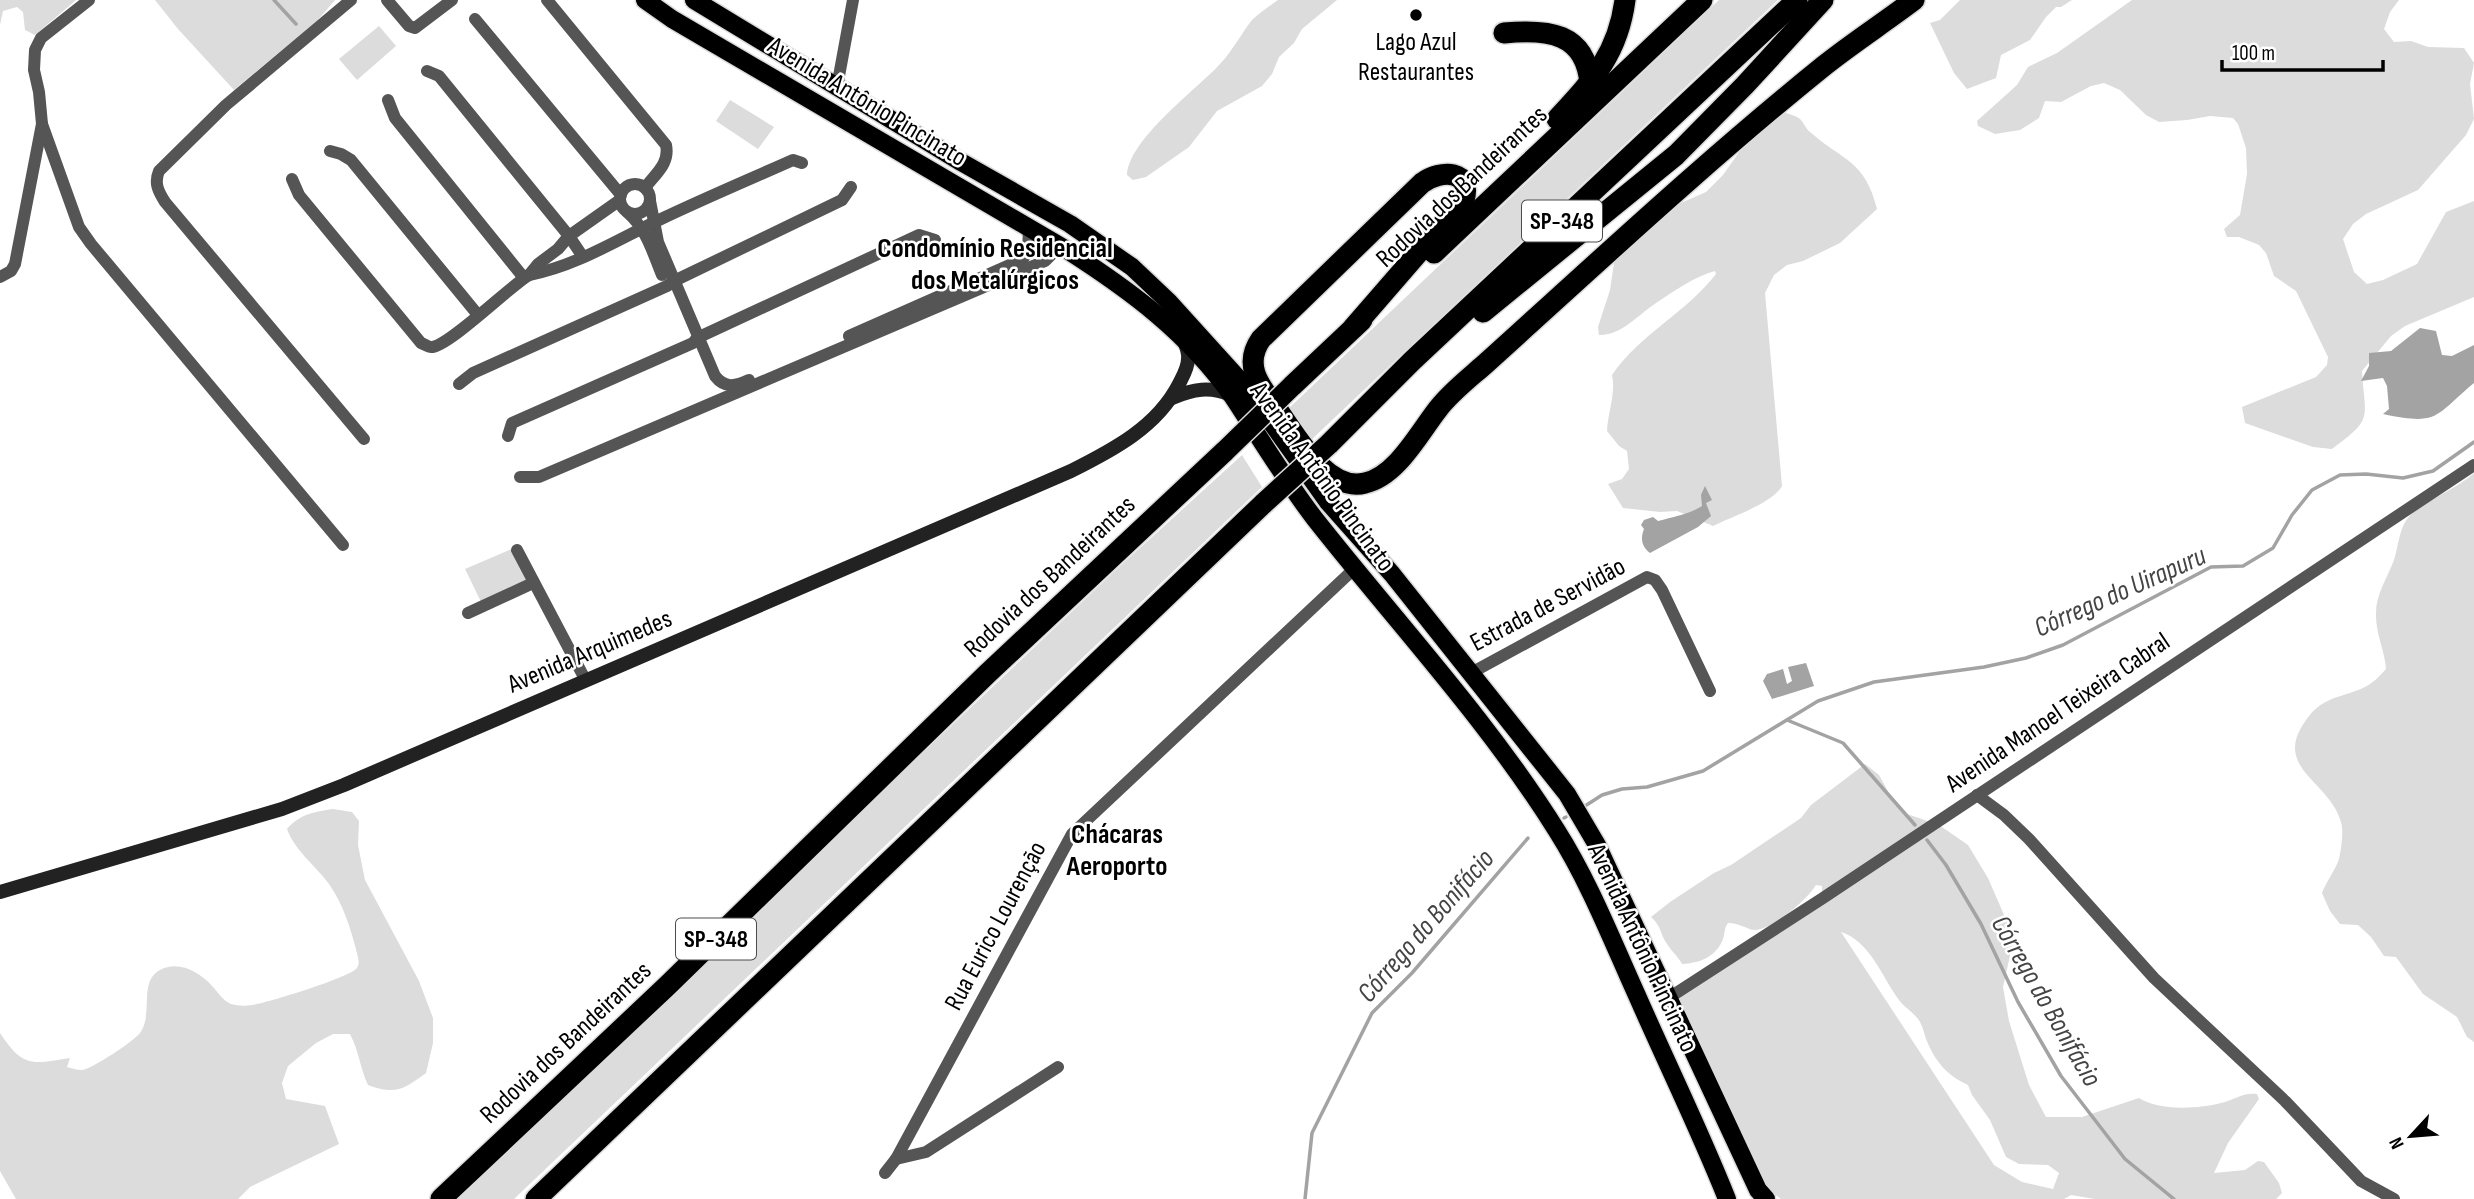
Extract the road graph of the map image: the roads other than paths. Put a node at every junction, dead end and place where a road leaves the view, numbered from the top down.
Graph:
1 (89, 0) edge
2 (351, 0) edge
3 (387, 0) edge
4 (452, 0) edge
5 (547, 0) edge
6 (645, 0) edge
7 (694, 0) edge
8 (853, 0) edge
9 (1625, 0) edge
10 (1703, 0) edge
11 (1797, 0) edge
12 (1824, 0) edge
13 (1914, 0) edge
14 (475, 19) dead end
15 (744, 31) junction
16 (1504, 33) dead end
17 (708, 39) junction
18 (428, 71) dead end
19 (1590, 83) junction
20 (837, 87) junction
21 (388, 100) dead end
22 (42, 124) junction
23 (330, 151) dead end
24 (802, 163) dead end
25 (292, 179) dead end
26 (851, 187) dead end
27 (645, 188) junction
28 (1502, 189) junction
29 (620, 197) junction
30 (650, 201) junction
31 (1045, 210) junction
32 (627, 212) junction
33 (655, 222) junction
34 (1029, 228) junction
35 (642, 230) junction
36 (569, 236) junction
37 (935, 240) dead end
38 (1060, 246) junction
39 (583, 257) junction
40 (527, 276) junction
41 (0, 277) edge
42 (671, 284) junction
43 (478, 315) junction
44 (1353, 328) junction
45 (1183, 338) junction
46 (695, 340) junction
47 (1412, 360) junction
48 (459, 384) dead end
49 (1231, 396) junction
50 (1172, 398) junction
51 (719, 401) junction
52 (508, 436) dead end
53 (364, 439) dead end
54 (2474, 465) edge
55 (520, 477) dead end
56 (343, 545) dead end
57 (517, 550) dead end
58 (1354, 569) junction
59 (533, 583) junction
60 (468, 613) dead end
61 (1471, 673) junction
62 (586, 681) junction
63 (1710, 691) dead end
64 (1465, 703) junction
65 (1485, 729) junction
66 (1553, 777) junction
67 (1977, 795) junction
68 (0, 892) edge
69 (1667, 999) junction
70 (1652, 1030) junction
71 (1058, 1067) dead end
72 (897, 1159) junction
73 (885, 1173) dead end
74 (440, 1199) edge
75 (536, 1199) edge
76 (1727, 1199) edge
77 (1766, 1199) edge
78 (2395, 1199) edge

1 - 22 street
2 - 53 street
3 - 4 street
5 - 27 street
6 - 17 main road, Avenida Antônio Pincinato
7 - 15 main road, Avenida Antônio Pincinato
8 - 20 street
9 - 19 highway
10 - 28 highway, Rodovia dos Bandeirantes / SP-348
11 - 47 highway, SP-348
12 - 47 highway
13 - 44 highway
14 - 29 street
15 - 17 main road
15 - 20 main road, Avenida Antônio Pincinato
16 - 19 highway
17 - 34 main road, Avenida Antônio Pincinato
18 - 36 street
19 - 28 highway
20 - 31 main road, Avenida Antônio Pincinato
21 - 40 street
22 - 41 street
22 - 56 street
23 - 43 street
24 - 33 street
25 - 43 street
26 - 42 street
27 - 29 street
27 - 30 street
28 - 44 highway, Rodovia dos Bandeirantes / SP-348
29 - 32 street
29 - 36 street
30 - 32 street
30 - 33 street
31 - 38 main road
31 - 61 main road, Avenida Antônio Pincinato
32 - 35 street
33 - 35 street
33 - 42 street
34 - 38 main road, Avenida Antônio Pincinato
34 - 46 street
35 - 39 street
35 - 42 street
36 - 39 street
36 - 40 street
37 - 46 street
38 - 45 main road, Avenida Antônio Pincinato
38 - 51 street
39 - 40 street
40 - 43 street
42 - 46 street
42 - 48 street
44 - 74 highway, Rodovia dos Bandeirantes / SP-348, bridge
45 - 49 main road, Avenida Antônio Pincinato
45 - 50 main road, Avenida Arquimedes
46 - 51 street
46 - 52 street
47 - 75 highway, SP-348, bridge
49 - 50 main road, Avenida Arquimedes
49 - 58 main road, Avenida Antônio Pincinato
50 - 62 main road, Avenida Arquimedes
51 - 55 street
54 - 67 street, Avenida Manoel Teixeira Cabral
57 - 59 street
58 - 64 main road, Avenida Antônio Pincinato
58 - 72 street, Rua Eurico Lourenção
59 - 60 street
59 - 62 street
61 - 63 street, Estrada de Servidão
61 - 64 main road
61 - 66 main road, Avenida Antônio Pincinato
62 - 68 main road, Avenida Arquimedes
64 - 65 main road, Avenida Antônio Pincinato
65 - 66 main road
65 - 70 main road, Avenida Antônio Pincinato
66 - 69 main road, Avenida Antônio Pincinato
67 - 69 street, Avenida Manoel Teixeira Cabral
67 - 78 street
69 - 70 main road
69 - 77 main road, Avenida Antônio Pincinato
70 - 76 main road, Avenida Antônio Pincinato
71 - 72 street
72 - 73 street, Rua Eurico Lourenção

